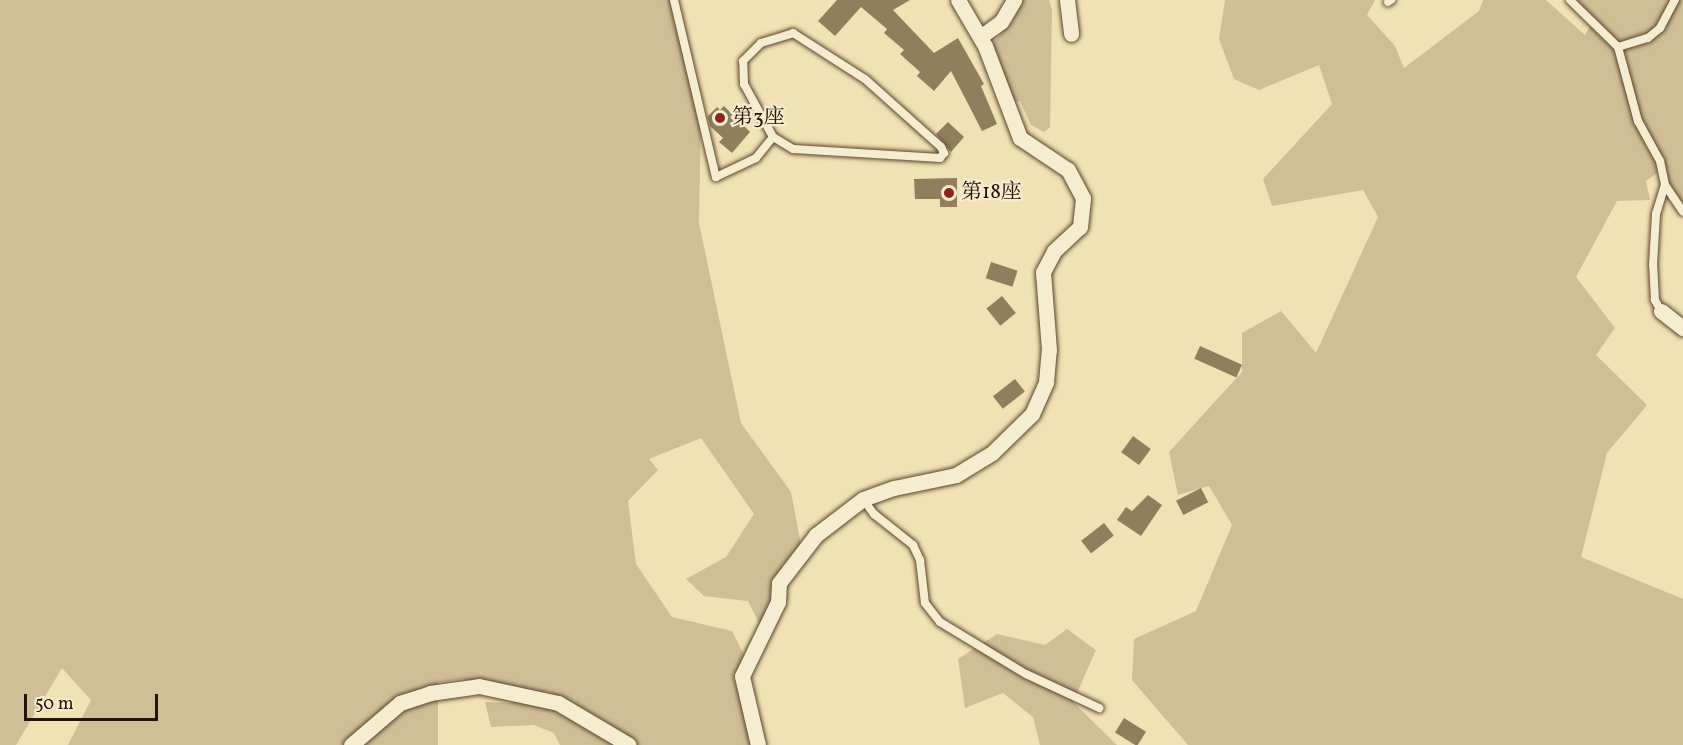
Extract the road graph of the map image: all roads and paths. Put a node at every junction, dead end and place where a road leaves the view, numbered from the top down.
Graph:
1 (674, 0) edge
2 (958, 0) edge
3 (1014, 0) edge
4 (1067, 0) edge
5 (1570, 0) edge
6 (1675, 0) edge
7 (1071, 34) dead end
8 (980, 36) junction
9 (1618, 47) junction
10 (773, 137) junction
11 (1665, 185) junction
12 (1683, 212) edge
13 (1661, 311) joint
14 (1683, 328) edge
15 (863, 499) junction
16 (1099, 708) dead end
17 (351, 745) edge
18 (629, 745) edge
19 (758, 745) edge

1 - 10 lane
2 - 8 street
3 - 8 street
4 - 7 street
5 - 9 lane
6 - 9 lane
8 - 15 street
9 - 11 lane
10 - 10 lane
11 - 12 lane
11 - 13 lane
13 - 14 street
15 - 16 lane
15 - 19 street
17 - 18 street

